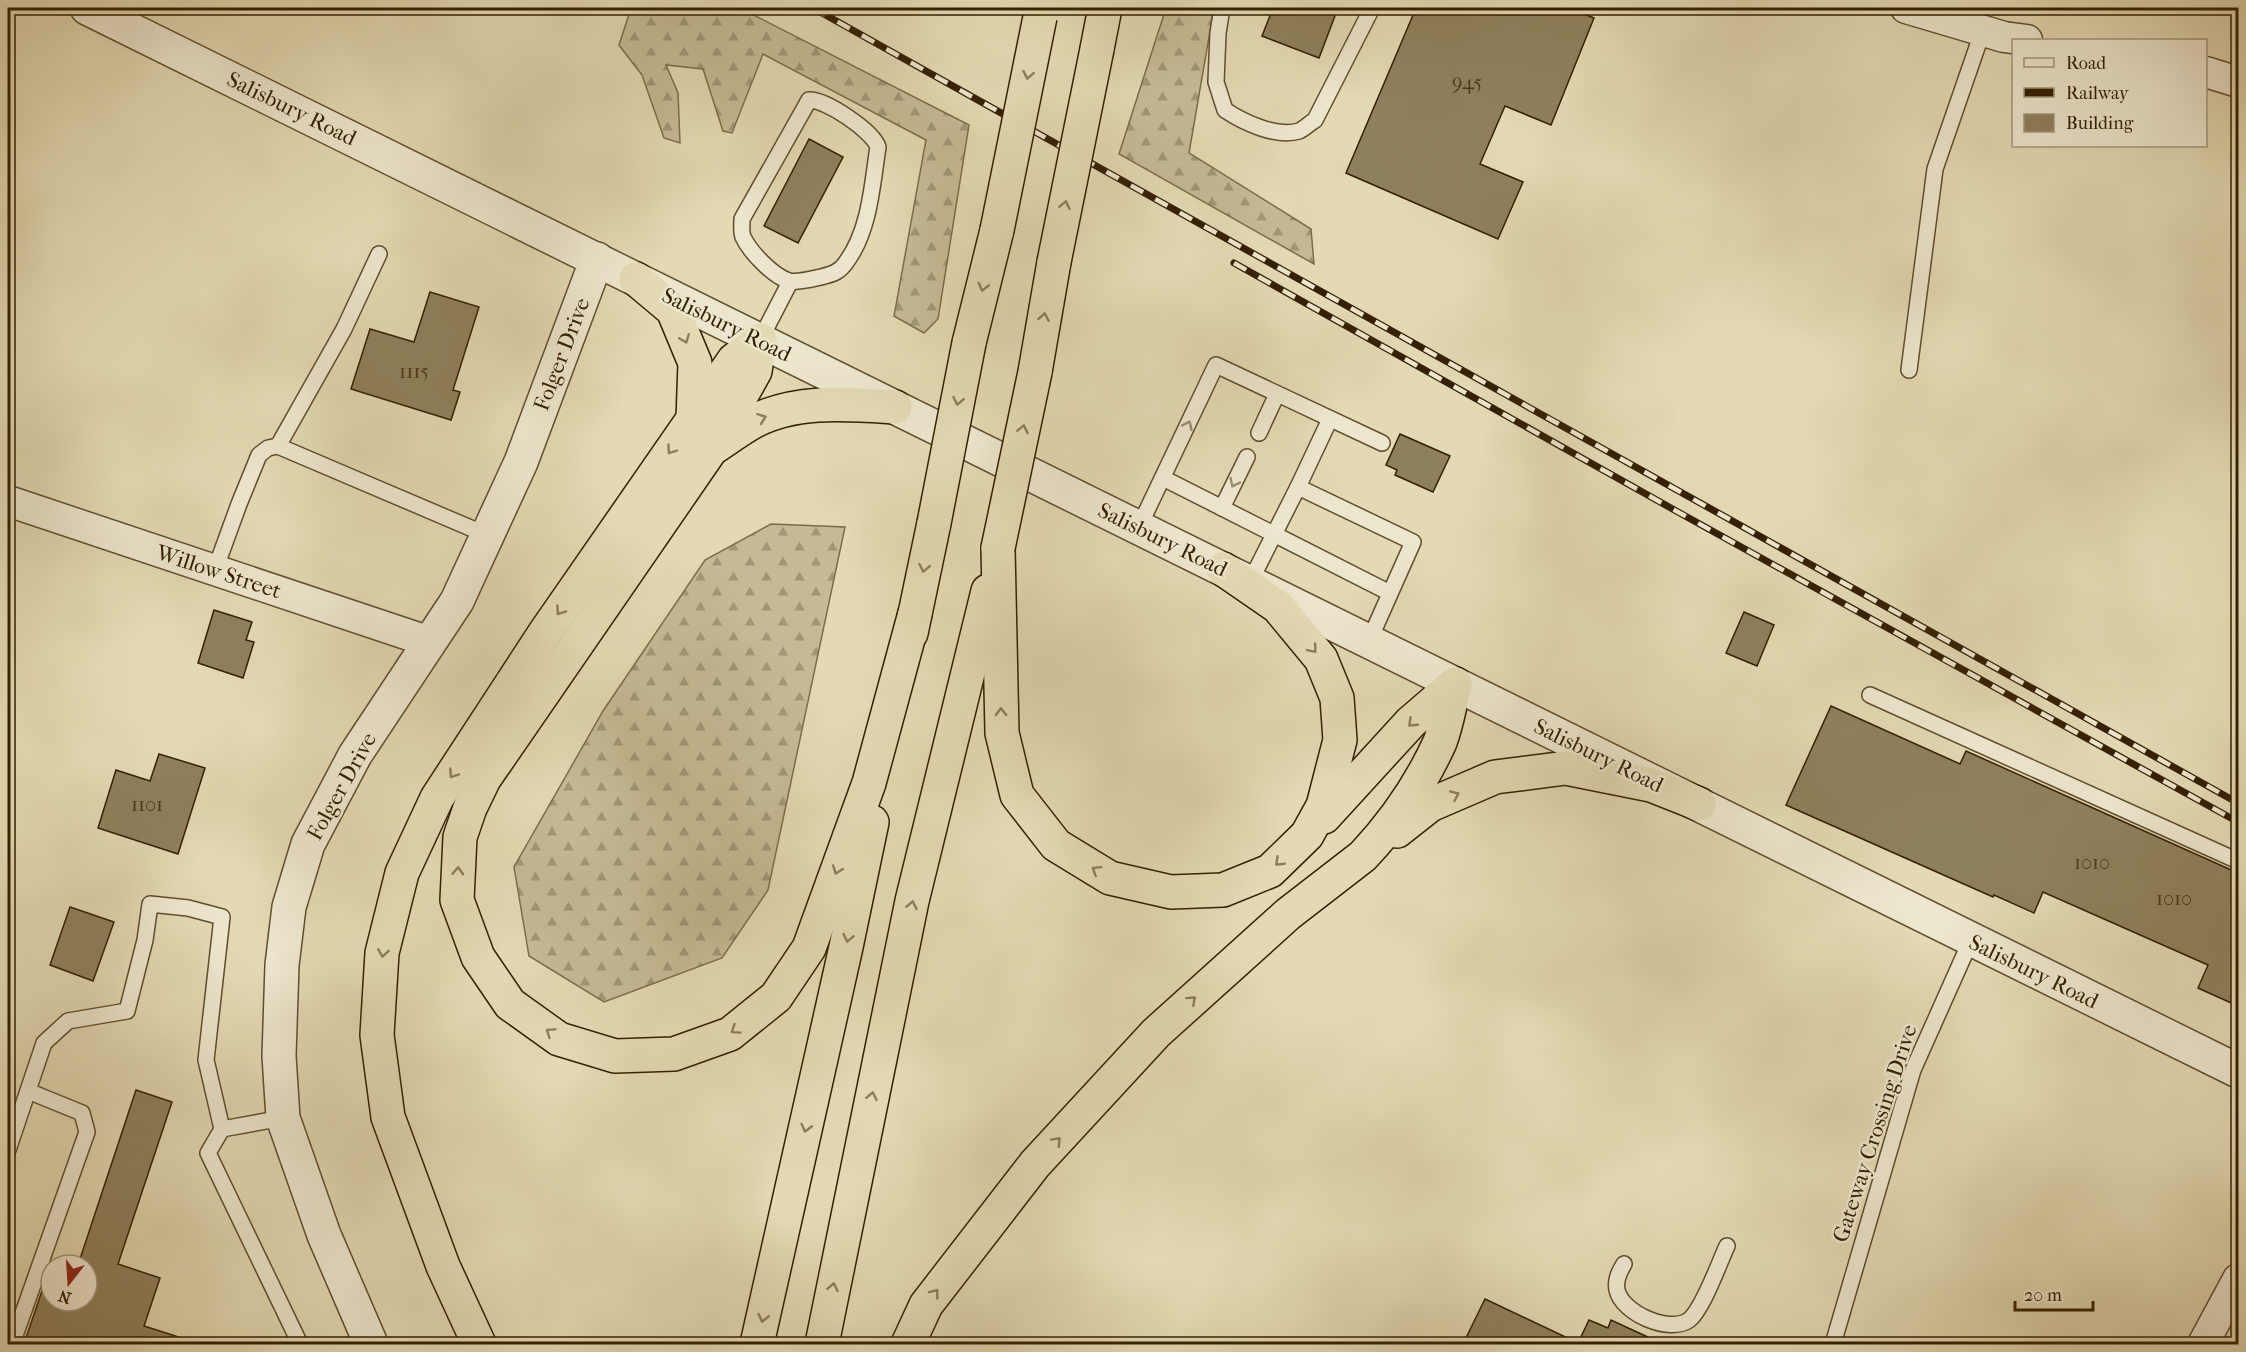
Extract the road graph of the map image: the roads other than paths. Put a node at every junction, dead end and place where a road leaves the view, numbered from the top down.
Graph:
1 (87, 8) edge
2 (1105, 8) edge
3 (1222, 8) edge
4 (1372, 8) edge
5 (1906, 8) edge
6 (1041, 12) edge
7 (1983, 30) junction
8 (2023, 39) edge
9 (2207, 73) edge
10 (2238, 82) edge
11 (379, 254) dead end
12 (597, 259) junction
13 (636, 279) junction
14 (790, 282) junction
15 (760, 340) junction
16 (1909, 370) dead end
17 (1277, 394) junction
18 (895, 407) junction
19 (693, 419) junction
20 (1330, 419) junction
21 (1259, 432) dead end
22 (1382, 443) dead end
23 (278, 446) junction
24 (712, 448) junction
25 (1247, 458) dead end
26 (1163, 478) junction
27 (1298, 487) junction
28 (8, 501) edge
29 (1222, 508) junction
30 (1139, 528) junction
31 (1273, 534) junction
32 (487, 535) junction
33 (998, 548) junction
34 (215, 570) junction
35 (1237, 575) junction
36 (1390, 593) junction
37 (915, 613) junction
38 (1369, 641) junction
39 (430, 642) junction
40 (1455, 684) junction
41 (1870, 695) dead end
42 (1699, 804) junction
43 (1307, 835) junction
44 (1371, 848) junction
45 (2238, 861) edge
46 (1971, 940) junction
47 (2238, 1071) edge
48 (28, 1091) junction
49 (284, 1118) junction
50 (222, 1129) junction
51 (8, 1150) edge
52 (1727, 1246) dead end
53 (1624, 1264) dead end
54 (2238, 1279) edge
55 (12, 1344) edge
56 (300, 1344) edge
57 (370, 1344) edge
58 (479, 1344) edge
59 (757, 1344) edge
60 (822, 1344) edge
61 (908, 1344) edge
62 (1833, 1344) edge
63 (2203, 1344) edge

1 - 12 street, Salisbury Road
33 -> 2 highway, bridge
3 - 4 lane
5 - 7 street
6 -> 37 highway, bridge
7 - 8 street
7 - 16 lane
9 - 10 street
11 - 23 lane
12 - 13 street, Salisbury Road
12 - 32 street, Folger Drive
13 - 15 street, Salisbury Road
13 -> 19 highway
14 - 14 lane
14 - 15 lane
15 - 18 street, Salisbury Road
15 - 19 highway
15 - 24 highway
17 - 20 lane
17 - 21 lane
26 -> 17 lane
24 -> 18 highway
18 - 30 street, Salisbury Road
19 -> 58 highway
20 - 22 lane
20 - 27 lane
23 - 32 lane
23 - 34 lane
37 -> 24 highway
25 -> 29 lane
26 - 29 lane
26 - 30 lane
27 - 31 lane
27 - 36 lane
28 - 34 street, Willow Street
29 - 31 lane
30 - 35 street, Salisbury Road
31 - 35 lane
31 - 36 lane
32 - 39 street, Folger Drive
43 -> 33 highway
60 -> 33 highway
34 - 39 street, Willow Street
35 - 38 street, Salisbury Road
35 -> 43 highway
36 - 38 lane
37 -> 59 highway
38 - 40 street, Salisbury Road
39 - 49 street, Folger Drive
40 - 42 street, Salisbury Road
40 -> 43 highway
40 - 44 highway
41 - 45 lane
44 -> 42 highway
42 - 46 street, Salisbury Road
61 -> 44 highway
46 - 47 street, Salisbury Road
46 - 62 lane, Gateway Crossing Drive
48 - 50 lane
48 - 51 lane
48 - 55 lane
49 - 50 lane
49 - 57 street, Folger Drive
50 - 56 lane
52 - 53 lane
54 - 63 street

